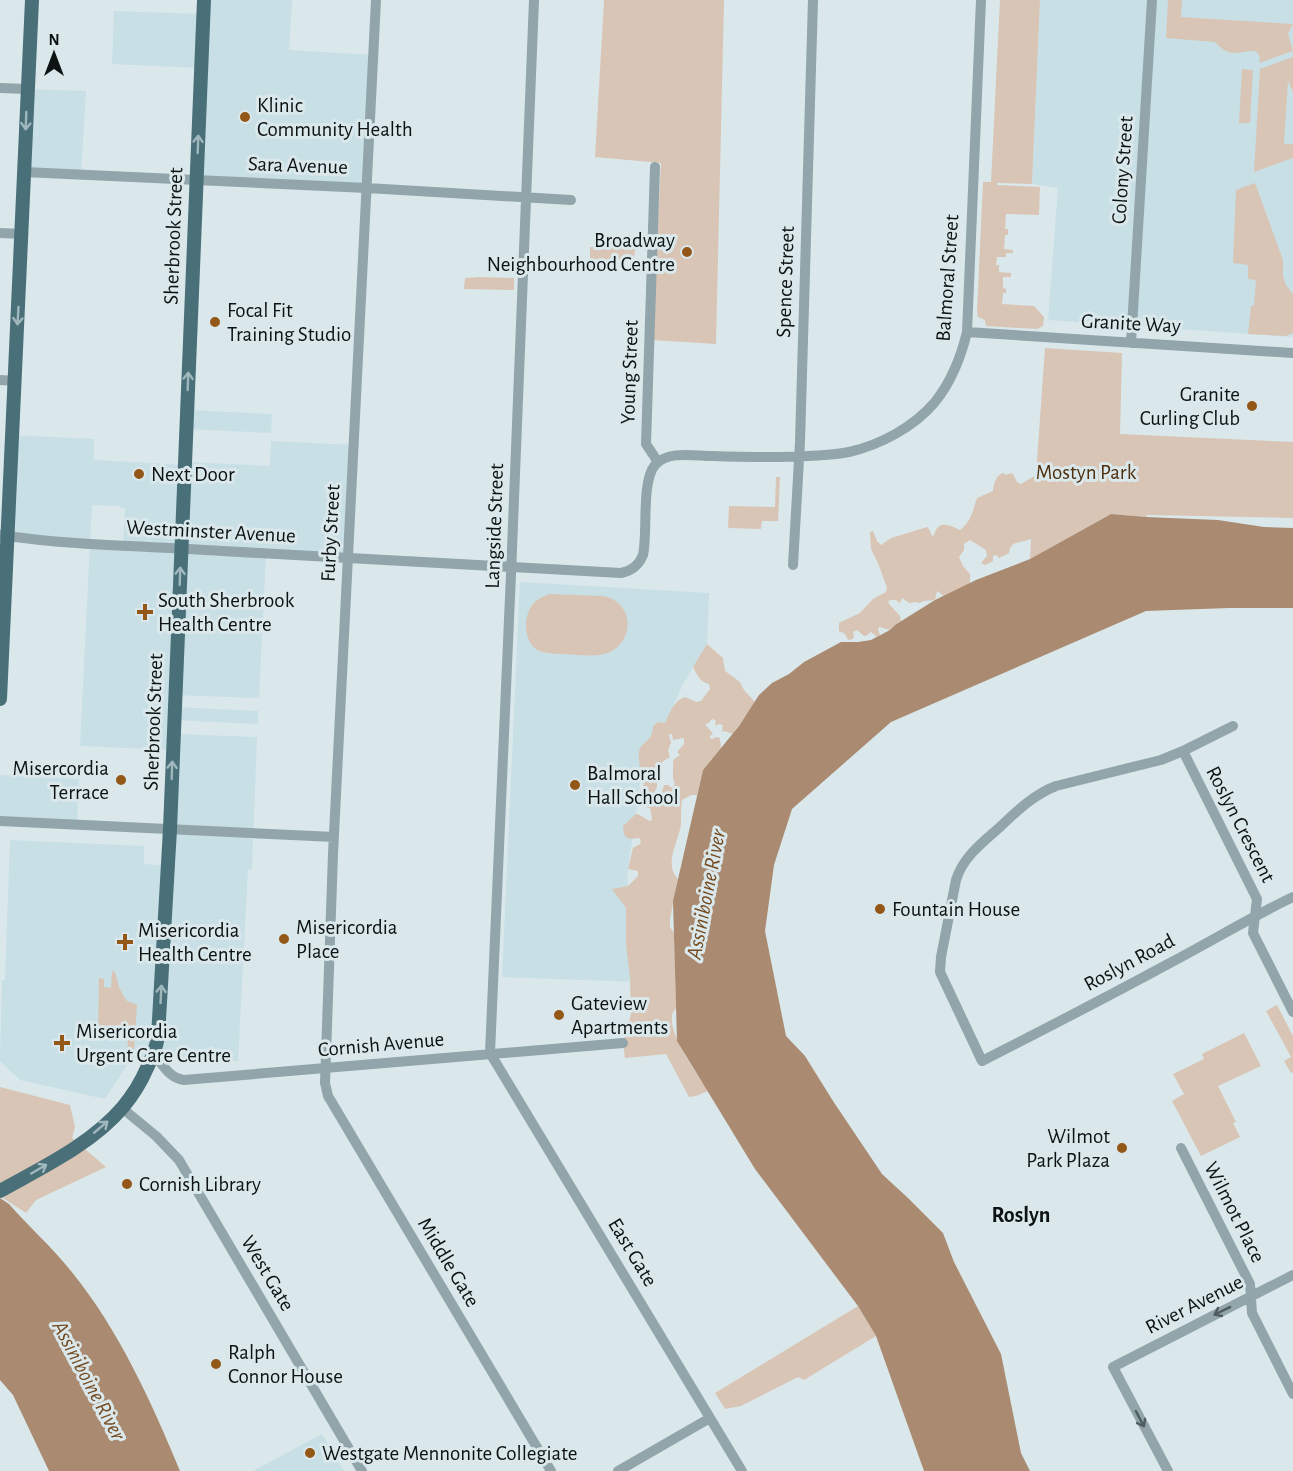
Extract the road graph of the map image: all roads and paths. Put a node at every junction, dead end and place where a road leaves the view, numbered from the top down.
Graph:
1 (32, 0) edge
2 (204, 0) edge
3 (376, 0) edge
4 (534, 0) edge
5 (813, 0) edge
6 (981, 0) edge
7 (1152, 0) edge
8 (0, 88) edge
9 (28, 89) junction
10 (655, 167) dead end
11 (24, 172) junction
12 (196, 180) junction
13 (367, 188) junction
14 (526, 197) junction
15 (571, 200) dead end
16 (0, 233) edge
17 (21, 234) junction
18 (967, 332) junction
19 (1131, 343) junction
20 (1293, 353) edge
21 (0, 380) edge
22 (15, 381) junction
23 (799, 456) junction
24 (658, 462) junction
25 (4, 535) edge
26 (181, 548) junction
27 (349, 558) junction
28 (793, 565) dead end
29 (512, 567) junction
30 (1, 670) edge
31 (0, 699) edge
32 (1233, 726) dead end
33 (1183, 751) junction
34 (0, 821) edge
35 (170, 829) junction
36 (334, 837) junction
37 (1293, 897) edge
38 (1256, 916) junction
39 (1293, 1012) edge
40 (623, 1043) dead end
41 (490, 1053) junction
42 (154, 1054) junction
43 (982, 1061) joint
44 (326, 1069) junction
45 (122, 1108) junction
46 (1181, 1148) dead end
47 (0, 1191) edge
48 (1293, 1275) edge
49 (1251, 1297) junction
50 (1293, 1394) edge
51 (710, 1418) junction
52 (363, 1471) edge
53 (551, 1471) edge
54 (618, 1471) edge
55 (742, 1471) edge
56 (1168, 1471) edge

1 - 9 main road
12 -> 2 main road, Sherbrook Street
3 - 13 street, Furby Street
4 - 14 street, Langside Street
5 - 23 street, Spence Street
6 - 18 street, Balmoral Street
7 - 19 street, Colony Street
8 - 9 street
9 -> 11 main road
10 - 24 street, Young Street
11 - 12 street, Sara Avenue
11 - 17 main road
12 - 13 street, Sara Avenue
26 -> 12 main road, Sherbrook Street
13 - 14 street, Sara Avenue
13 - 27 street, Furby Street
14 - 15 street, Sara Avenue
14 - 29 street, Langside Street
16 - 17 street
17 -> 22 main road
18 - 19 street, Granite Way
18 - 23 street, Balmoral Street
19 - 20 street, Granite Way
21 - 22 street
22 - 25 main road
23 - 24 street, Balmoral Street
23 - 28 street, Spence Street
24 - 29 street, Westminster Avenue
25 - 26 street, Westminster Avenue
25 - 30 main road
26 - 27 street, Westminster Avenue
35 -> 26 main road, Sherbrook Street
27 - 29 street, Westminster Avenue
27 - 36 street, Furby Street
29 - 41 street, Langside Street
30 - 31 main road
32 - 33 street, Roslyn Crescent
33 - 38 street, Roslyn Crescent
33 - 43 street, Roslyn Crescent
34 - 35 street
35 - 36 street
42 -> 35 main road, Sherbrook Street
36 - 44 street, Furby Street
37 - 38 street, Roslyn Road
38 - 39 street, Roslyn Crescent
38 - 43 street, Roslyn Road
40 - 41 street, Cornish Avenue
41 - 44 street, Cornish Avenue
41 - 51 street, East Gate
42 - 44 street, Cornish Avenue
42 - 45 main road, Sherbrook Street
44 - 53 street, Middle Gate
47 -> 45 main road, Sherbrook Street
45 - 52 street, West Gate
46 - 49 street, Wilmot Place
48 - 49 street, River Avenue
49 - 50 street, Wilmot Place
49 -> 56 street, River Avenue
51 - 54 street
51 - 55 street, East Gate

